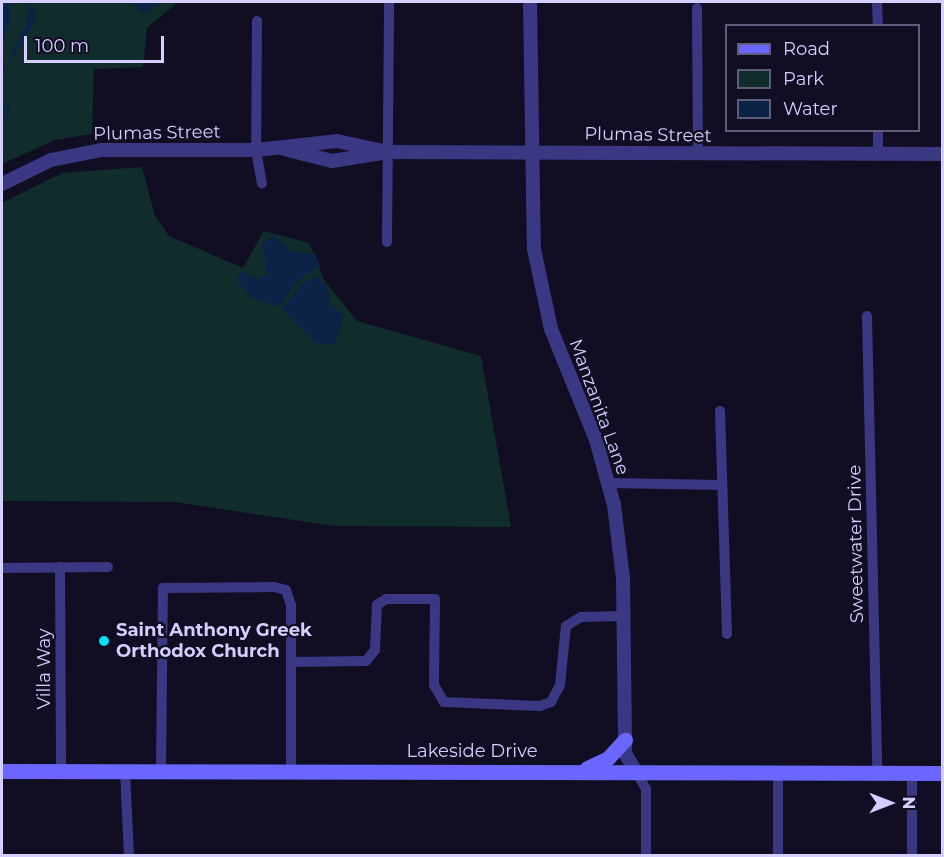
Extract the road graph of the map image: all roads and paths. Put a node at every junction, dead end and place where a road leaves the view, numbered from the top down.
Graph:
1 (389, 2) edge
2 (530, 2) edge
3 (878, 2) edge
4 (697, 8) dead end
5 (257, 21) dead end
6 (878, 24) edge
7 (878, 132) edge
8 (284, 149) junction
9 (256, 150) junction
10 (878, 150) junction
11 (388, 152) junction
12 (531, 152) junction
13 (698, 153) junction
14 (942, 154) edge
15 (262, 183) dead end
16 (2, 184) edge
17 (387, 242) dead end
18 (867, 316) dead end
19 (720, 411) dead end
20 (609, 483) junction
21 (722, 485) junction
22 (60, 567) junction
23 (108, 567) dead end
24 (2, 568) edge
25 (624, 616) junction
26 (727, 634) dead end
27 (291, 662) junction
28 (625, 740) junction
29 (291, 770) junction
30 (584, 770) junction
31 (635, 770) junction
32 (2, 771) edge
33 (61, 771) junction
34 (125, 771) junction
35 (161, 771) junction
36 (778, 772) junction
37 (912, 772) junction
38 (877, 773) junction
39 (942, 773) edge
40 (129, 855) edge
41 (646, 855) edge
42 (778, 855) edge
43 (912, 855) edge

1 - 11 street
2 - 12 street, Manzanita Lane
3 - 6 street
4 - 13 street
5 - 9 street
7 - 10 street
8 - 9 street, Plumas Street
8 - 11 street, Plumas Street
8 - 11 street, Plumas Street
9 - 15 street
9 - 16 street, Plumas Street
10 - 13 street, Plumas Street
10 - 14 street, Plumas Street
11 - 12 street, Plumas Street
11 - 17 street
12 - 13 street, Plumas Street
12 - 20 street, Manzanita Lane
18 - 38 street, Sweetwater Drive
19 - 21 street
20 - 21 street
20 - 25 street, Manzanita Lane
21 - 26 street
22 - 23 street
22 - 24 street
22 - 33 street, Villa Way
25 - 27 street
25 - 28 street, Manzanita Lane
27 - 29 street
27 - 35 street
28 - 30 main road
28 - 31 street, Manzanita Lane
29 - 30 main road, Lakeside Drive
29 - 35 main road, Lakeside Drive
30 - 31 main road, Lakeside Drive
31 - 36 main road, Lakeside Drive
31 - 41 street, Manzanita Lane
32 - 33 main road, Lakeside Drive
33 - 34 main road, Lakeside Drive
34 - 35 main road, Lakeside Drive
34 - 40 street
36 - 38 main road, Lakeside Drive
36 - 42 street
37 - 38 main road, Lakeside Drive
37 - 39 main road, Lakeside Drive
37 - 43 street

